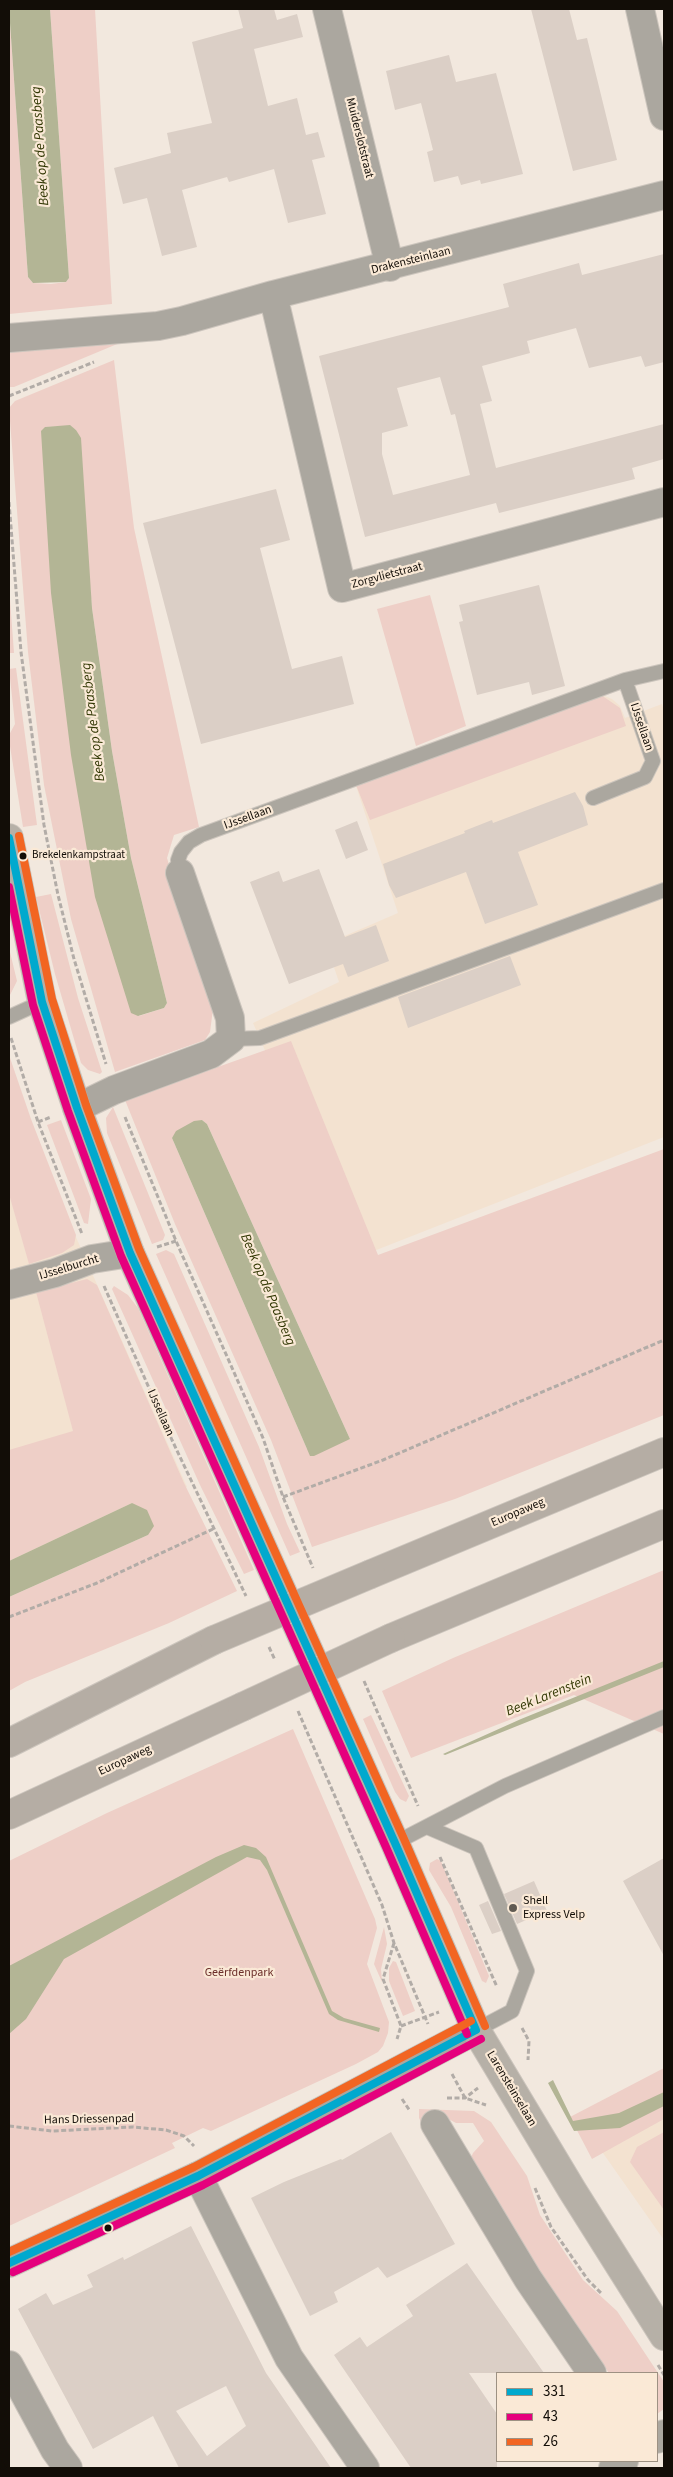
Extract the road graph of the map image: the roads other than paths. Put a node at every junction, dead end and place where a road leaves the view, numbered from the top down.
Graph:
1 (327, 9) edge
2 (640, 9) edge
3 (664, 116) edge
4 (664, 196) edge
5 (390, 267) junction
6 (273, 295) junction
7 (9, 338) edge
8 (664, 502) edge
9 (664, 672) edge
10 (625, 680) junction
11 (592, 798) dead end
12 (9, 838) edge
13 (180, 873) joint
14 (664, 890) edge
15 (42, 1002) junction
16 (9, 1017) edge
17 (231, 1039) junction
18 (77, 1108) junction
19 (130, 1253) junction
20 (9, 1285) edge
21 (664, 1452) edge
22 (664, 1524) edge
23 (664, 1718) edge
24 (9, 1743) edge
25 (9, 1815) edge
26 (427, 1827) junction
27 (395, 1843) junction
28 (476, 2030) junction
29 (436, 2111) road end
30 (198, 2176) junction
31 (9, 2263) edge
32 (664, 2336) edge
33 (9, 2365) edge
34 (591, 2372) edge
35 (68, 2468) edge
36 (365, 2468) edge

1 - 5 street, Muiderslotstraat
2 - 3 street
4 - 5 street, Drakensteinlaan
5 - 6 street, Drakensteinlaan
6 - 7 street, Drakensteinlaan
6 - 8 street, Zorgvlietstraat
9 - 10 lane, IJssellaan
10 - 11 lane, IJssellaan
10 - 13 lane, IJssellaan
12 - 15 main road
13 - 17 street, IJssellaan
14 - 17 lane
15 - 16 lane
15 - 18 main road
17 - 18 street
18 - 19 main road
19 - 20 street, IJsselburcht
19 - 27 main road, Larensteinselaan
21 - 24 highway, Europaweg, bridge
22 - 25 highway, Europaweg, bridge
23 - 26 lane
26 - 27 lane
26 - 28 lane
27 - 28 main road, Larensteinselaan
28 - 30 street
28 - 32 main road, Larensteinselaan
29 - 34 street
30 - 31 street
30 - 36 street
33 - 35 street

